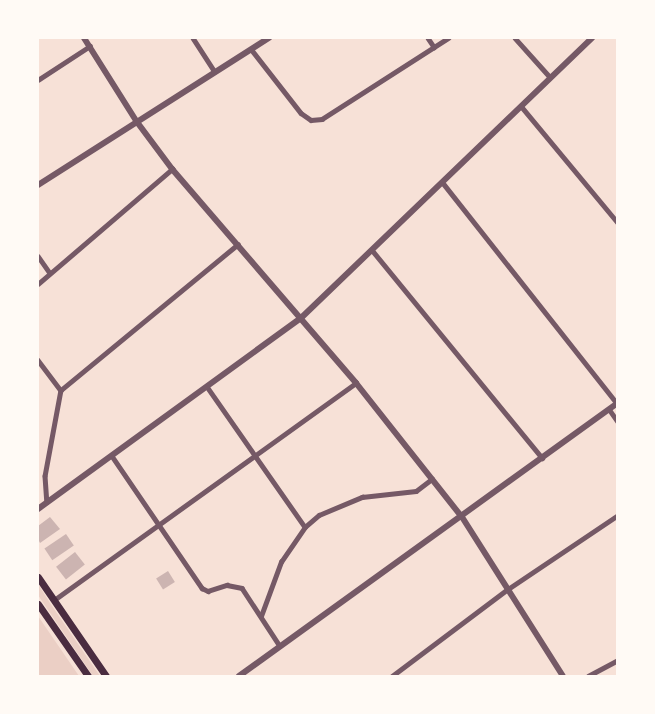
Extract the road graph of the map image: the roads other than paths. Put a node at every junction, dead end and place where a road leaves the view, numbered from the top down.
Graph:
1 (84, 38) edge
2 (193, 38) edge
3 (269, 38) edge
4 (428, 38) edge
5 (448, 38) edge
6 (515, 38) edge
7 (591, 38) edge
8 (90, 46) junction
9 (434, 47) junction
10 (250, 49) junction
11 (215, 72) junction
12 (550, 77) junction
13 (38, 80) edge
14 (521, 106) junction
15 (137, 122) junction
16 (172, 169) junction
17 (443, 183) junction
18 (38, 185) edge
19 (618, 223) edge
20 (238, 244) junction
21 (372, 250) junction
22 (38, 256) edge
23 (49, 272) junction
24 (38, 284) edge
25 (301, 318) junction
26 (38, 360) edge
27 (356, 383) junction
28 (208, 388) junction
29 (61, 390) junction
30 (617, 403) edge
31 (609, 409) junction
32 (618, 422) edge
33 (112, 456) junction
34 (256, 456) junction
35 (542, 458) junction
36 (432, 479) junction
37 (48, 502) junction
38 (38, 509) edge
39 (618, 515) edge
40 (462, 517) junction
41 (159, 526) junction
42 (305, 527) junction
43 (38, 577) edge
44 (508, 589) junction
45 (54, 600) junction
46 (38, 604) edge
47 (261, 616) junction
48 (280, 646) junction
49 (618, 660) edge
50 (88, 676) edge
51 (106, 676) edge
52 (239, 676) edge
53 (392, 676) edge
54 (563, 676) edge
55 (588, 676) edge

1 - 8 street
2 - 11 street
3 - 10 street
4 - 9 street
5 - 9 street
6 - 12 street
7 - 12 street
8 - 13 street
8 - 15 street
9 - 10 street
10 - 11 street
11 - 15 street
12 - 14 street
14 - 17 street
14 - 19 street
15 - 16 street
15 - 18 street
16 - 20 street
16 - 23 street
17 - 21 street
17 - 30 street
20 - 25 street
20 - 29 street
21 - 25 street
21 - 35 street
22 - 23 street
23 - 24 street
25 - 27 street
25 - 28 street
26 - 29 street
27 - 34 street
27 - 36 street
28 - 33 street
28 - 34 street
29 - 37 street
30 - 31 street
31 - 32 street
31 - 35 street
33 - 37 street
33 - 41 street
34 - 41 street
34 - 42 street
35 - 40 street
36 - 40 street
36 - 42 street
37 - 38 street
39 - 44 street
40 - 44 street
40 - 48 street
41 - 45 street
41 - 47 street
42 - 47 street
43 - 45 main road
44 - 53 street
44 - 54 street
45 - 51 main road
46 - 50 main road
47 - 48 street
48 - 52 street
49 - 55 street

